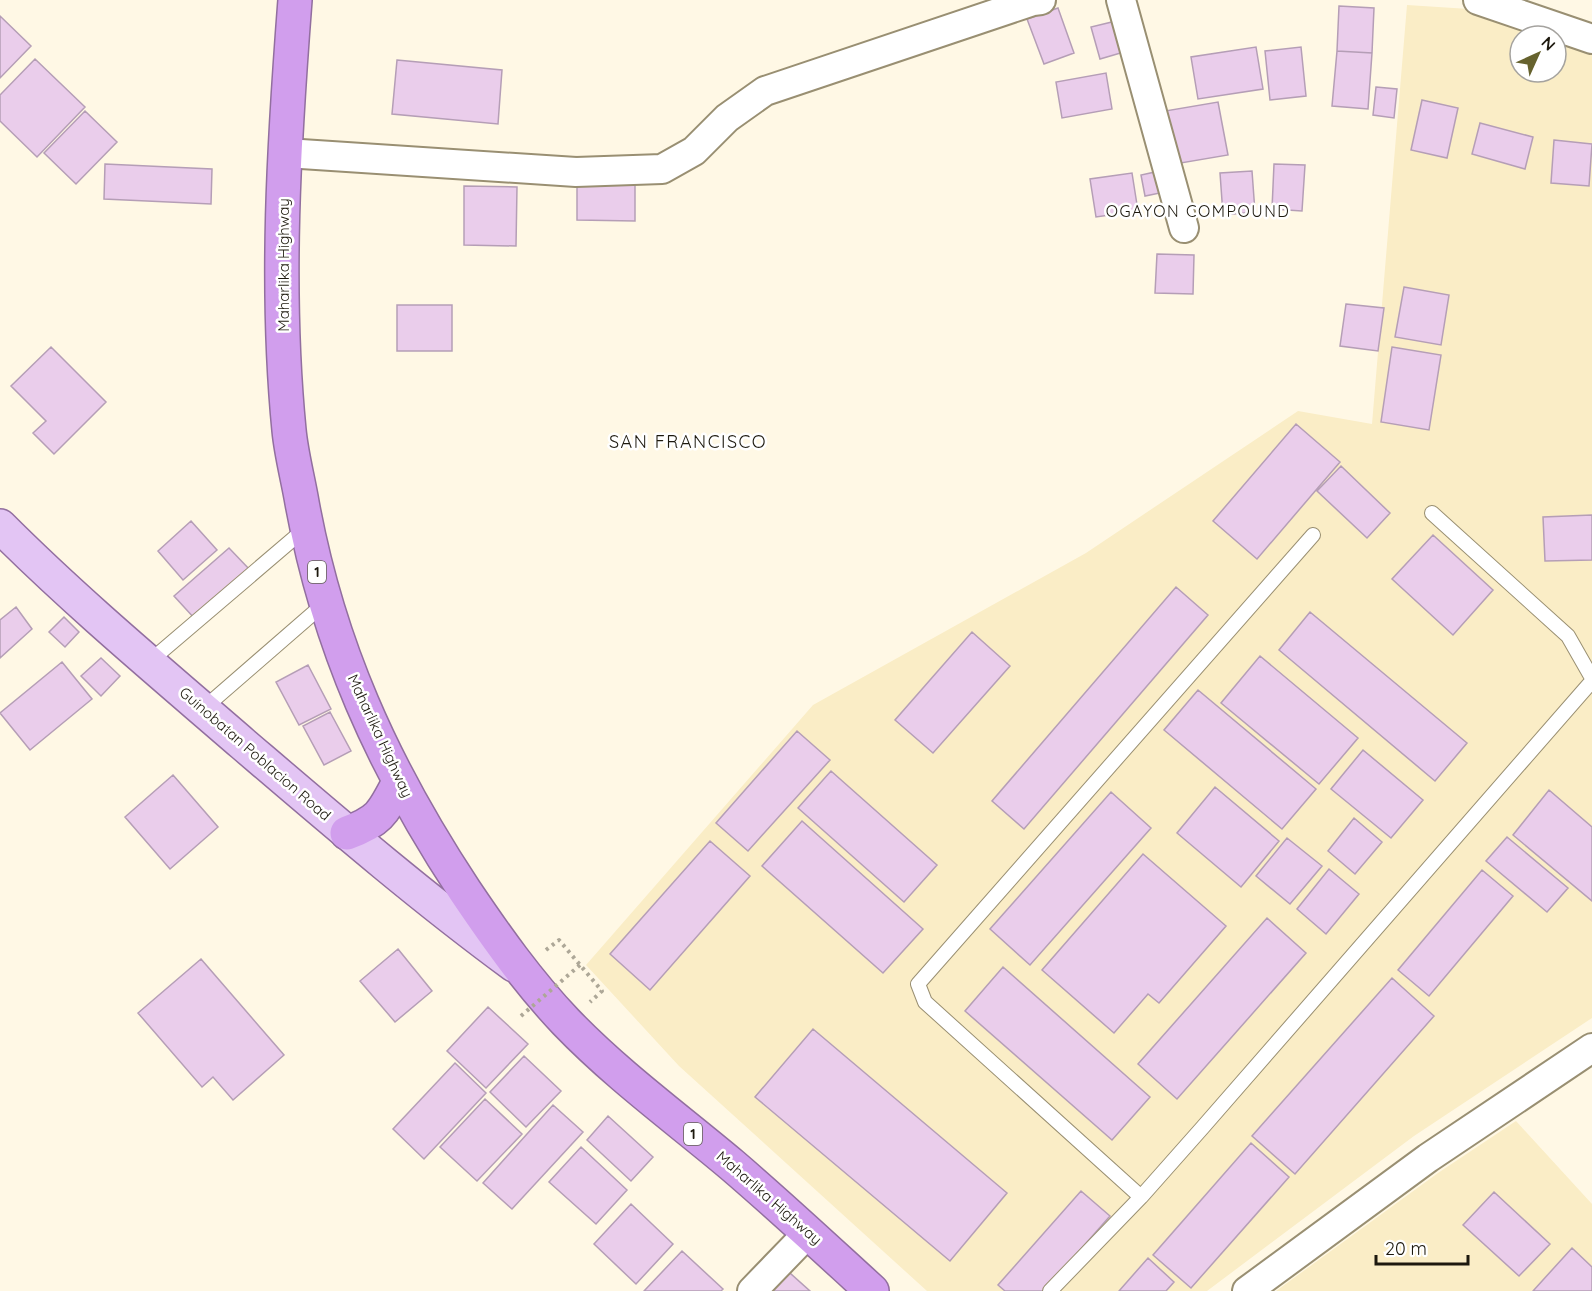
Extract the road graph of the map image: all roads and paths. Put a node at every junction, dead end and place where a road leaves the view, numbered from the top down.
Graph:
1 (295, 0) edge
2 (1041, 0) edge
3 (1121, 0) edge
4 (1478, 0) edge
5 (1592, 39) edge
6 (286, 153) junction
7 (1184, 228) dead end
8 (1432, 513) dead end
9 (0, 526) edge
10 (306, 528) junction
11 (1313, 535) dead end
12 (325, 603) junction
13 (149, 662) junction
14 (1592, 680) edge
15 (203, 709) junction
16 (399, 782) junction
17 (347, 832) junction
18 (559, 940) dead end
19 (580, 965) junction
20 (520, 970) junction
21 (602, 991) dead end
22 (521, 1016) dead end
23 (1592, 1048) edge
24 (1141, 1197) junction
25 (809, 1232) junction
26 (752, 1291) edge
27 (873, 1291) edge
28 (1050, 1291) edge
29 (1247, 1291) edge

1 - 6 highway, Maharlika Highway / 1
2 - 6 street
3 - 7 street
4 - 5 street
6 - 10 highway, Maharlika Highway / 1
8 - 14 lane
9 - 13 main road, Guinobatan Poblacion Road
10 - 12 highway, Maharlika Highway / 1
10 - 13 lane
11 - 24 lane
12 - 15 lane
12 - 16 highway, Maharlika Highway / 1
13 - 15 main road, Guinobatan Poblacion Road
14 - 24 lane
15 - 17 main road, Guinobatan Poblacion Road
16 - 17 highway
16 - 20 highway, Maharlika Highway / 1
17 - 20 main road, Guinobatan Poblacion Road
18 - 19 path
19 - 21 path
19 - 22 path, bridge
20 - 25 highway, Maharlika Highway / 1
23 - 29 street
24 - 28 lane
25 - 26 street
25 - 27 highway, Maharlika Highway / 1

